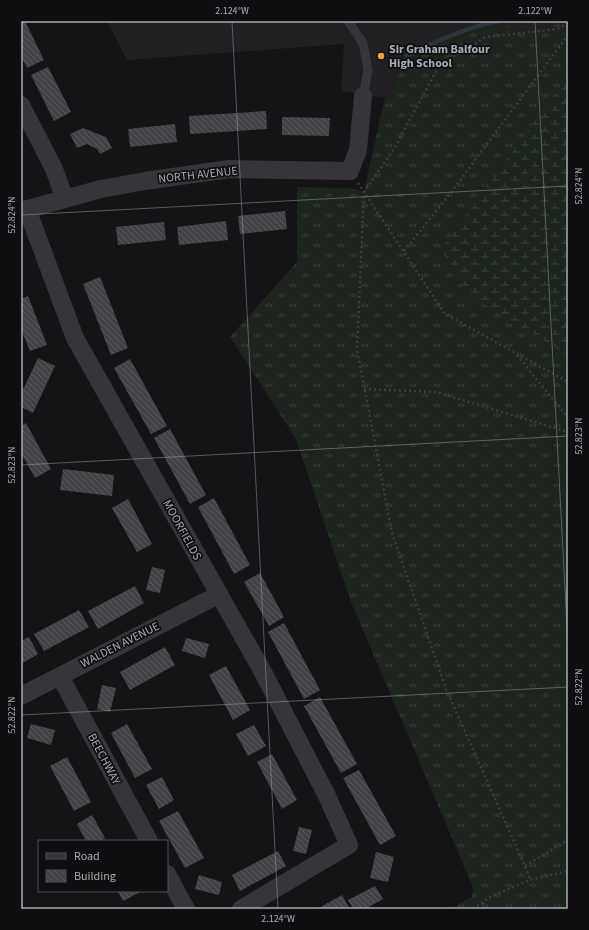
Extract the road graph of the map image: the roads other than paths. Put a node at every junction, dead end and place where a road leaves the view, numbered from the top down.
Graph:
1 (348, 21) edge
2 (363, 96) joint
3 (21, 106) edge
4 (65, 199) junction
5 (24, 210) edge
6 (218, 595) junction
7 (60, 676) junction
8 (21, 696) edge
9 (148, 840) edge
10 (168, 876) edge
11 (186, 909) edge
12 (241, 909) edge

1 - 2 lane
2 - 4 street, NORTH AVENUE
3 - 4 street
4 - 5 street, NORTH AVENUE
5 - 6 street, MOORFIELDS
6 - 7 street, WALDEN AVENUE
6 - 12 street, MOORFIELDS
7 - 8 street, WALDEN AVENUE
7 - 9 street, BEECHWAY
10 - 11 street

